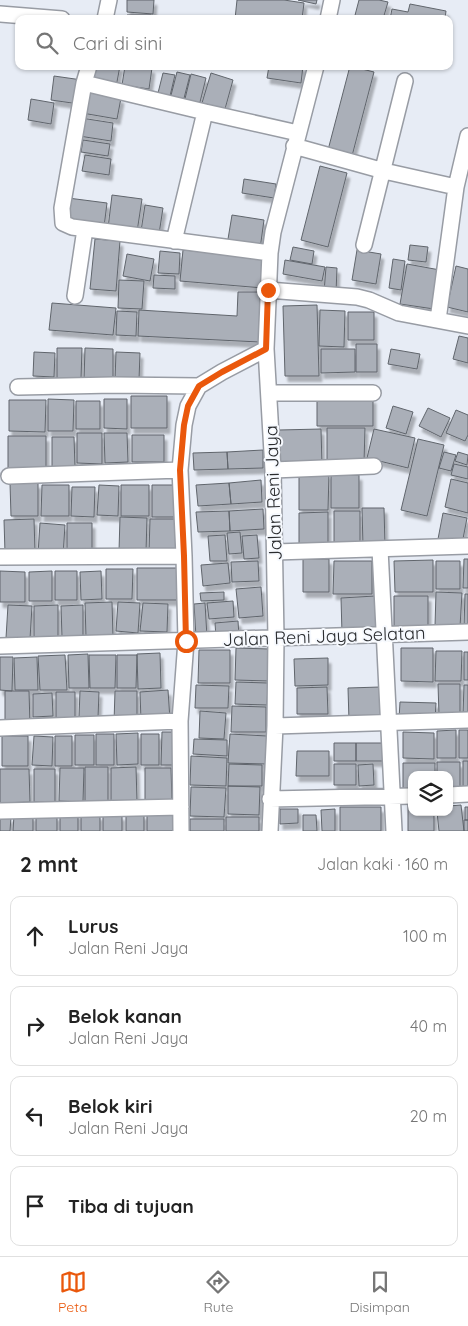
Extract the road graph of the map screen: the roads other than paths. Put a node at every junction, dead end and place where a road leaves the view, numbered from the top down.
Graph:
1 (109, 0) edge
2 (332, 0) edge
3 (0, 14) edge
4 (15, 15) edge
5 (106, 15) edge
6 (329, 15) edge
7 (88, 70) edge
8 (315, 70) edge
9 (405, 81) dead end
10 (84, 83) junction
11 (205, 112) junction
12 (296, 139) junction
13 (468, 140) edge
14 (384, 171) junction
15 (456, 187) junction
16 (85, 229) junction
17 (174, 241) junction
18 (364, 245) dead end
19 (270, 253) junction
20 (268, 290) junction
21 (75, 296) dead end
22 (438, 320) junction
23 (468, 326) edge
24 (266, 349) junction
25 (199, 386) junction
26 (18, 387) dead end
27 (268, 393) junction
28 (373, 393) dead end
29 (374, 466) dead end
30 (180, 470) junction
31 (272, 470) junction
32 (9, 476) dead end
33 (468, 546) edge
34 (380, 549) junction
35 (276, 552) junction
36 (184, 556) junction
37 (0, 557) edge
38 (468, 632) edge
39 (384, 634) junction
40 (276, 638) junction
41 (186, 641) junction
42 (0, 646) edge
43 (468, 720) edge
44 (180, 721) junction
45 (388, 723) junction
46 (275, 726) junction
47 (0, 728) edge
48 (468, 794) edge
49 (453, 795) edge
50 (393, 796) junction
51 (408, 796) edge
52 (270, 799) junction
53 (181, 807) junction
54 (0, 811) edge
55 (180, 831) edge
56 (270, 831) edge
57 (394, 831) edge

1 - 5 street
2 - 6 street
3 - 4 street
7 - 10 street
8 - 12 street, Jalan Reni Jaya
9 - 14 street
10 - 11 street
10 - 16 street
11 - 12 street
11 - 17 street
12 - 14 street
12 - 19 street, Jalan Reni Jaya
13 - 15 street
14 - 15 street
14 - 18 street
15 - 22 street
16 - 17 street
16 - 21 street
17 - 19 street
19 - 20 street, Jalan Reni Jaya
20 - 22 street
20 - 24 street, Jalan Reni Jaya
22 - 23 street
24 - 25 street
24 - 27 street, Jalan Reni Jaya
25 - 26 street
25 - 30 street
27 - 28 street
27 - 31 street, Jalan Reni Jaya
29 - 31 street
30 - 32 street
30 - 36 street
31 - 35 street, Jalan Reni Jaya
33 - 34 street
34 - 35 street
34 - 39 street
35 - 40 street, Jalan Reni Jaya
36 - 37 street
36 - 41 street
38 - 39 street, Jalan Reni Jaya Selatan
39 - 40 street, Jalan Reni Jaya Selatan
39 - 45 street
40 - 41 street, Jalan Reni Jaya Selatan
40 - 46 street, Jalan Reni Jaya
41 - 42 street, Jalan Reni Jaya Selatan
41 - 44 street
43 - 45 street
44 - 47 street
44 - 53 street
45 - 46 street
45 - 50 street
46 - 52 street, Jalan Reni Jaya
48 - 49 street
50 - 51 street
50 - 52 street
50 - 57 street
52 - 56 street, Jalan Reni Jaya
53 - 54 street
53 - 55 street

